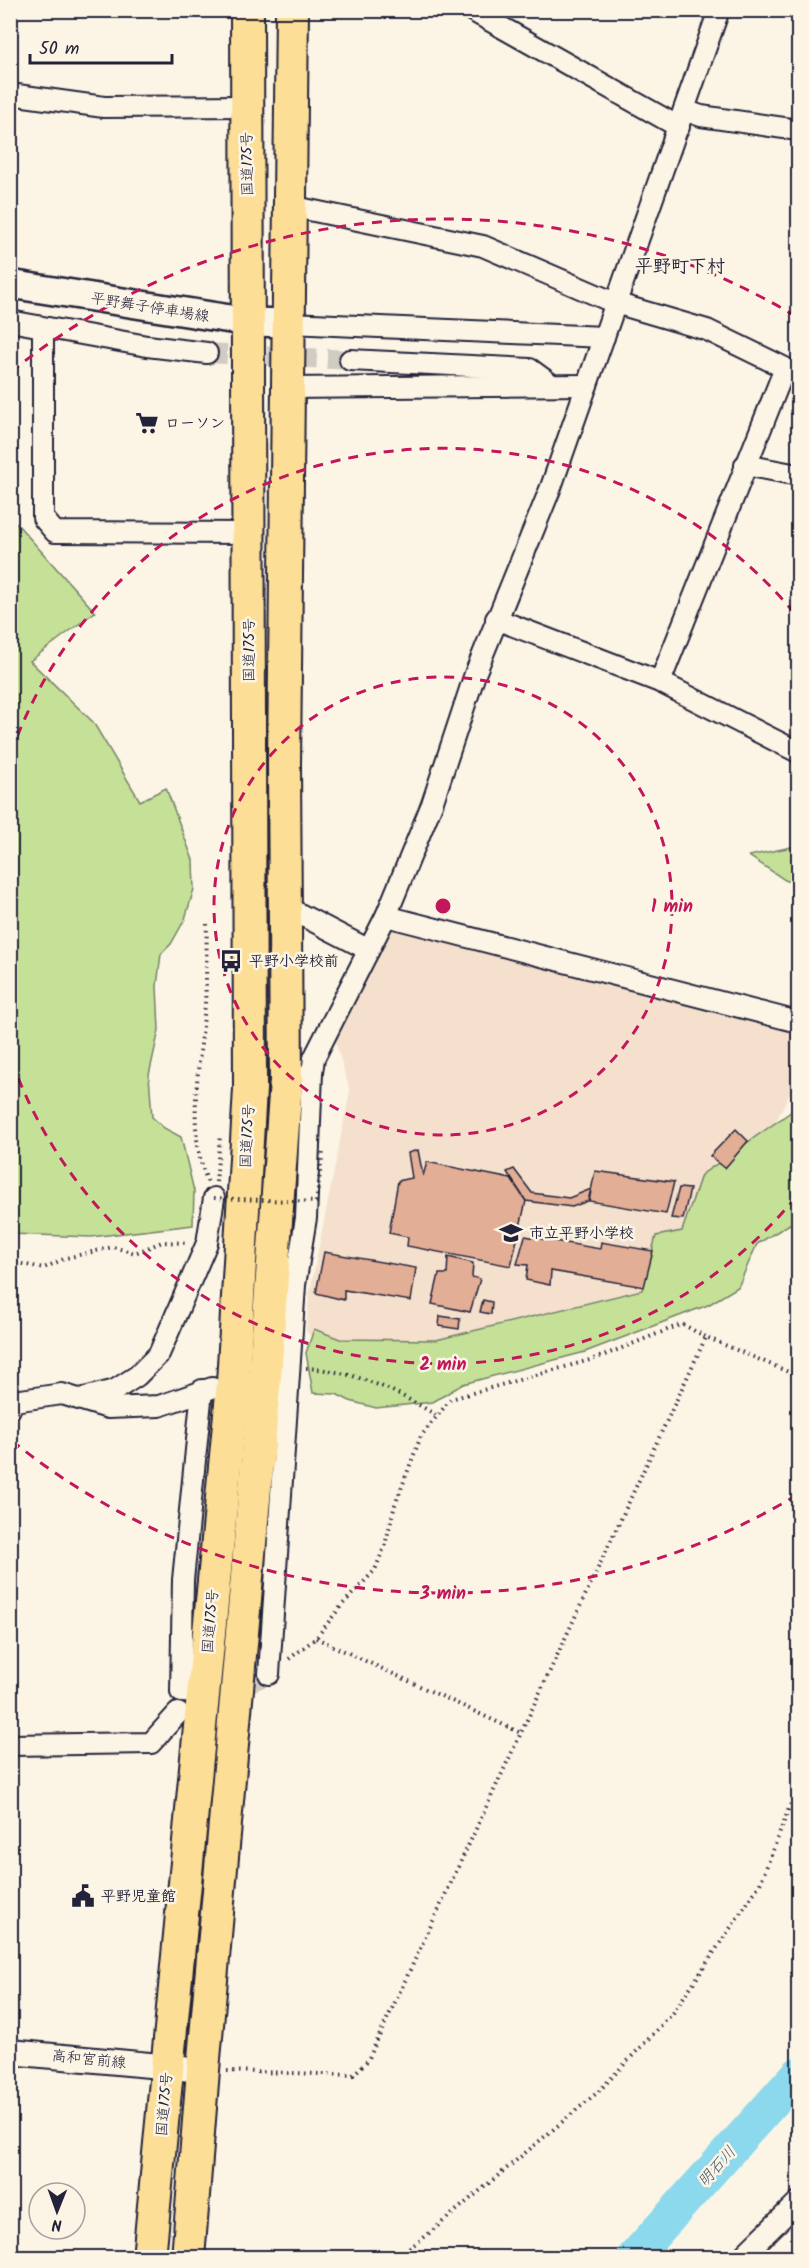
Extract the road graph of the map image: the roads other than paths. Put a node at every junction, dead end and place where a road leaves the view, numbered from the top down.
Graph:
1 (246, 10) edge
2 (292, 10) edge
3 (471, 10) edge
4 (719, 10) edge
5 (10, 94) edge
6 (247, 106) junction
7 (682, 118) junction
8 (798, 130) edge
9 (291, 206) junction
10 (10, 284) edge
11 (615, 303) junction
12 (10, 321) edge
13 (249, 322) junction
14 (290, 323) junction
15 (43, 328) junction
16 (604, 337) junction
17 (207, 353) tunnel mouth
18 (350, 360) tunnel mouth
19 (792, 366) edge
20 (552, 385) junction
21 (587, 385) junction
22 (289, 388) junction
23 (745, 465) junction
24 (798, 475) edge
25 (249, 533) junction
26 (496, 620) junction
27 (660, 682) junction
28 (798, 752) edge
29 (286, 907) junction
30 (387, 916) junction
31 (369, 950) junction
32 (798, 1022) edge
33 (299, 1077) junction
34 (214, 1198) road end
35 (233, 1383) junction
36 (202, 1390) junction
37 (80, 1399) junction
38 (10, 1410) edge
39 (269, 1674) road end
40 (203, 1693) junction
41 (178, 1713) tunnel mouth
42 (10, 1744) edge
43 (10, 2052) edge
44 (168, 2067) junction
45 (203, 2070) junction
46 (798, 2202) edge
47 (149, 2258) edge
48 (189, 2258) edge
49 (741, 2258) edge

1 - 6 highway, 国道175号
2 - 9 highway
3 - 7 street
4 - 7 street
5 - 6 street
6 - 13 highway, 国道175号
7 - 8 street
7 - 11 street
9 - 11 street
9 - 14 highway
10 - 13 main road, 平野舞子停車場線
11 - 16 street
11 - 19 street
12 - 15 street
13 - 14 main road, 平野舞子停車場線
13 - 25 highway, 国道175号
14 - 16 street
14 - 22 highway
15 - 17 street
15 - 25 street
16 - 21 street
18 - 20 street
19 - 23 street
20 - 21 street
20 - 22 street
21 - 26 street
22 - 29 highway
23 - 24 street
23 - 27 street
25 - 35 highway, 国道175号
26 - 27 street
26 - 30 street
27 - 28 street
29 - 31 street
29 - 33 highway
30 - 31 street
30 - 32 street
31 - 33 street
33 - 39 street
33 - 45 highway
34 - 37 street
35 - 36 street
35 - 40 highway, 国道175号
36 - 37 street
36 - 40 street
37 - 38 street
40 - 44 highway, 国道175号
41 - 42 street
43 - 44 street, 高和宮前線
44 - 45 street, 高和宮前線
44 - 47 highway, 国道175号
45 - 48 highway
46 - 49 street

